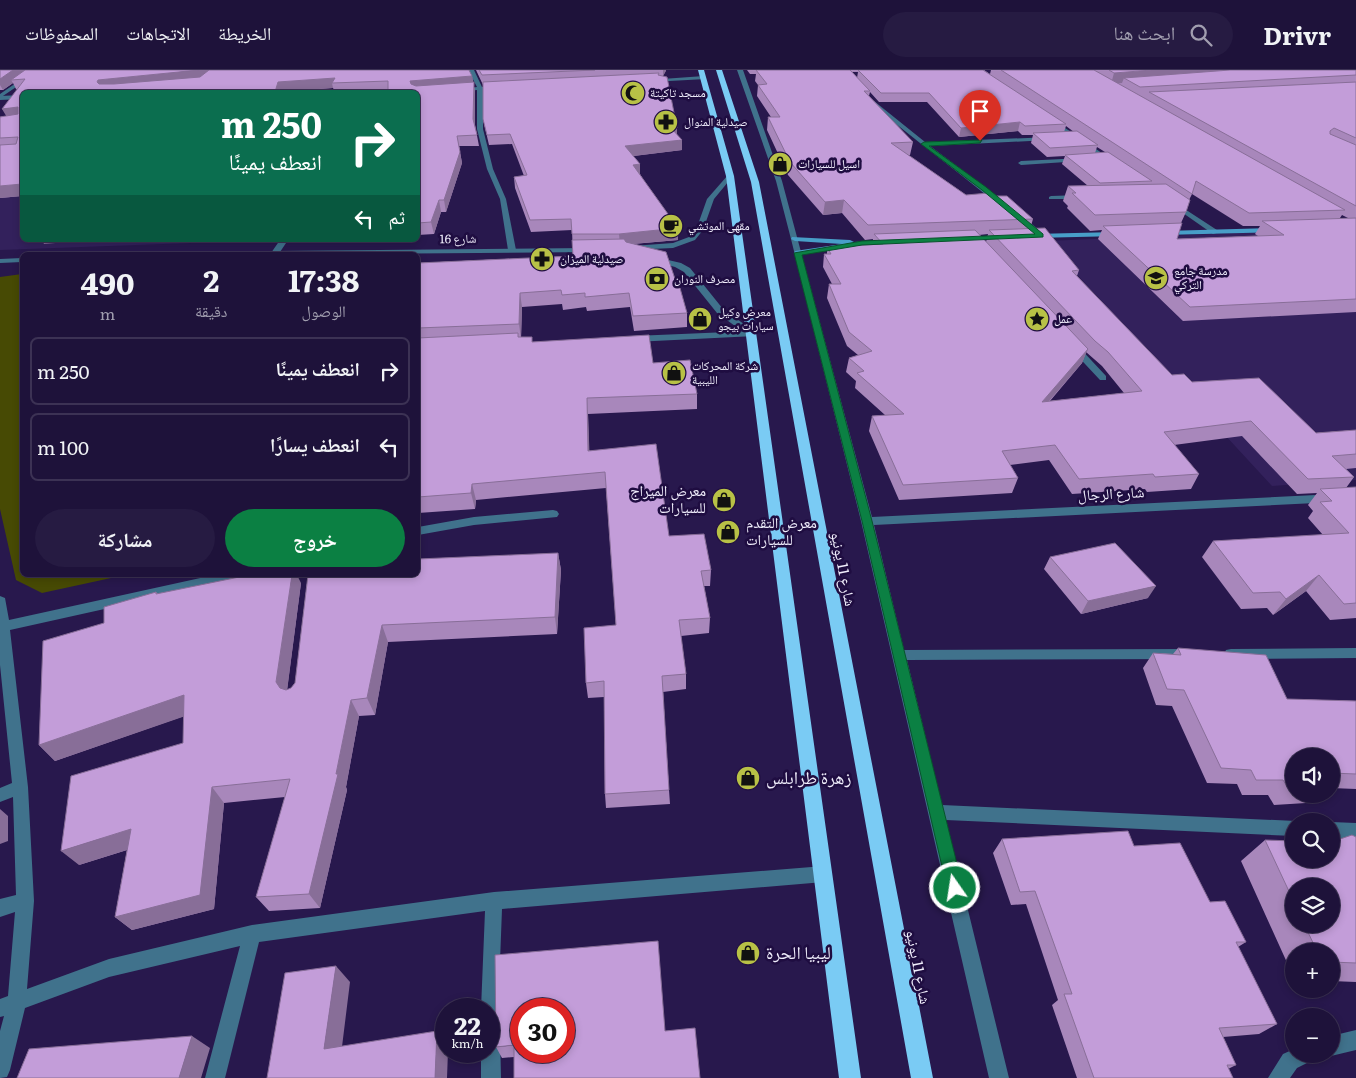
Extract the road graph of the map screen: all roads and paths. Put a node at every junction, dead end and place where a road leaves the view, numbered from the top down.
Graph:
1 (38, 70) edge
2 (471, 70) edge
3 (719, 70) edge
4 (703, 74) edge
5 (746, 75) edge
6 (648, 80) edge
7 (508, 86) edge
8 (480, 88) junction
9 (8, 90) junction
10 (453, 90) edge
11 (0, 91) edge
12 (866, 96) edge
13 (0, 97) edge
14 (20, 97) edge
15 (1042, 115) edge
16 (1074, 136) junction
17 (1065, 137) edge
18 (1055, 138) edge
19 (924, 144) junction
20 (1106, 158) junction
21 (1087, 159) edge
22 (1096, 159) edge
23 (1021, 163) dead end
24 (1121, 169) edge
25 (730, 176) junction
26 (1091, 197) edge
27 (1051, 198) dead end
28 (1168, 200) edge
29 (1283, 230) edge
30 (1216, 232) junction
31 (1151, 233) edge
32 (1124, 234) edge
33 (1022, 236) edge
34 (1041, 236) junction
35 (795, 239) junction
36 (899, 242) edge
37 (862, 243) junction
38 (512, 250) junction
39 (601, 250) edge
40 (420, 253) edge
41 (798, 253) junction
42 (20, 260) edge
43 (0, 261) edge
44 (752, 334) junction
45 (624, 340) edge
46 (1070, 343) edge
47 (1103, 378) dead end
48 (1356, 497) edge
49 (552, 514) dead end
50 (867, 521) junction
51 (420, 531) edge
52 (227, 577) edge
53 (0, 601) edge
54 (4, 626) junction
55 (1356, 653) edge
56 (900, 655) junction
57 (20, 787) junction
58 (0, 795) edge
59 (937, 812) junction
60 (1285, 828) edge
61 (1340, 830) edge
62 (1356, 831) edge
63 (824, 874) junction
64 (25, 901) junction
65 (494, 901) junction
66 (0, 908) edge
67 (252, 934) junction
68 (17, 1001) junction
69 (0, 1008) edge
70 (1356, 1040) edge
71 (1340, 1044) edge
72 (1289, 1063) edge
73 (0, 1070) edge
74 (215, 1078) edge
75 (491, 1078) edge
76 (850, 1078) edge
77 (922, 1078) edge
78 (999, 1078) edge
79 (1278, 1078) edge

1 - 9 street
2 - 8 street
3 - 77 highway, شارع 11 يونيو
4 - 6 street
4 - 25 highway
5 - 35 street
7 - 8 street
8 - 10 street
8 - 38 street
9 - 11 street
9 - 13 street
12 - 19 street
13 - 14 street
15 - 16 street
16 - 17 street
16 - 20 street
18 - 19 street
19 - 34 street
20 - 22 street
20 - 24 street
21 - 23 street
25 - 44 highway
25 - 44 street
26 - 27 street
28 - 30 street
29 - 30 main road
30 - 31 main road
32 - 34 main road
33 - 34 main road
35 - 37 main road
35 - 41 street
36 - 37 main road
37 - 41 main road
38 - 39 street, شارع 16
38 - 40 street, شارع 16
41 - 50 street
42 - 43 street
44 - 45 street
44 - 63 highway
46 - 47 street
48 - 50 street, شارع الرجال
49 - 51 street
50 - 56 street
52 - 54 street
53 - 54 street
54 - 57 street
55 - 56 street
56 - 59 street
57 - 58 street
57 - 64 street
59 - 60 street
59 - 78 street
61 - 62 street
63 - 65 street
63 - 76 highway
64 - 66 street
64 - 68 street
65 - 67 street
65 - 75 street
67 - 68 street
67 - 74 street
68 - 69 street
68 - 73 street
70 - 71 street
72 - 79 street

